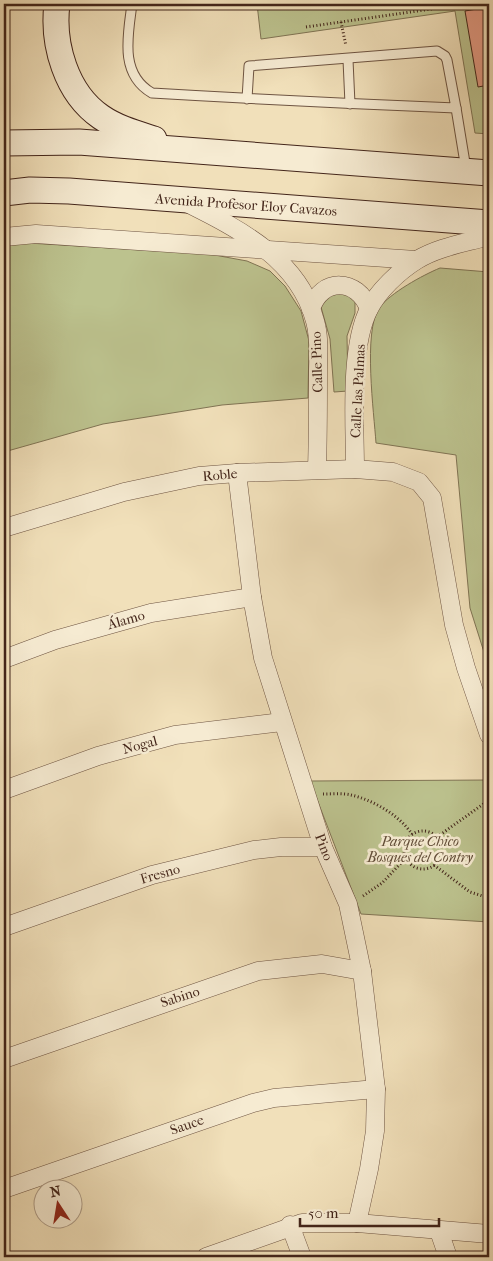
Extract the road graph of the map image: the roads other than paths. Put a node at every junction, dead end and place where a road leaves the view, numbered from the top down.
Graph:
1 (57, 4) edge
2 (132, 4) edge
3 (348, 60) junction
4 (247, 99) junction
5 (350, 104) junction
6 (456, 108) junction
7 (4, 143) edge
8 (194, 152) junction
9 (478, 172) edge
10 (4, 193) edge
11 (182, 200) junction
12 (489, 223) edge
13 (489, 236) edge
14 (4, 237) edge
15 (267, 250) junction
16 (416, 260) junction
17 (311, 309) junction
18 (369, 309) junction
19 (354, 469) junction
20 (317, 470) junction
21 (237, 473) junction
22 (4, 528) edge
23 (252, 596) junction
24 (4, 659) edge
25 (282, 722) junction
26 (489, 735) edge
27 (4, 790) edge
28 (323, 847) junction
29 (4, 927) edge
30 (362, 971) junction
31 (4, 1059) edge
32 (376, 1089) junction
33 (4, 1189) edge
34 (357, 1223) junction
35 (290, 1225) junction
36 (439, 1231) junction
37 (489, 1234) edge
38 (206, 1257) edge
39 (302, 1257) edge
40 (448, 1257) edge

1 - 8 main road
2 - 4 lane
3 - 4 lane
3 - 5 lane
3 - 6 lane
4 - 5 lane
5 - 6 lane
6 - 9 lane
7 - 8 main road
8 - 9 main road
10 - 11 main road, Avenida Profesor Eloy Cavazos
11 - 12 main road, Avenida Profesor Eloy Cavazos
11 - 15 street, Calle Pino
13 - 16 street, Calle las Palmas
14 - 15 street
15 - 16 street
15 - 17 street, Calle Pino
16 - 18 street, Calle las Palmas
17 - 18 street
17 - 20 street, Calle Pino
18 - 19 street, Calle las Palmas
19 - 20 street, Roble
19 - 26 street, Roble
20 - 21 street, Roble
21 - 22 street, Roble
21 - 23 street, Pino
23 - 24 street, Álamo
23 - 25 street, Pino
25 - 27 street, Nogal
25 - 28 street, Pino
28 - 29 street, Fresno
28 - 30 street, Pino
30 - 31 street, Sabino
30 - 32 street, Pino
32 - 33 street, Sauce
32 - 34 street, Pino
34 - 35 street
34 - 36 street
35 - 38 street
35 - 39 street
36 - 37 street
36 - 40 street

